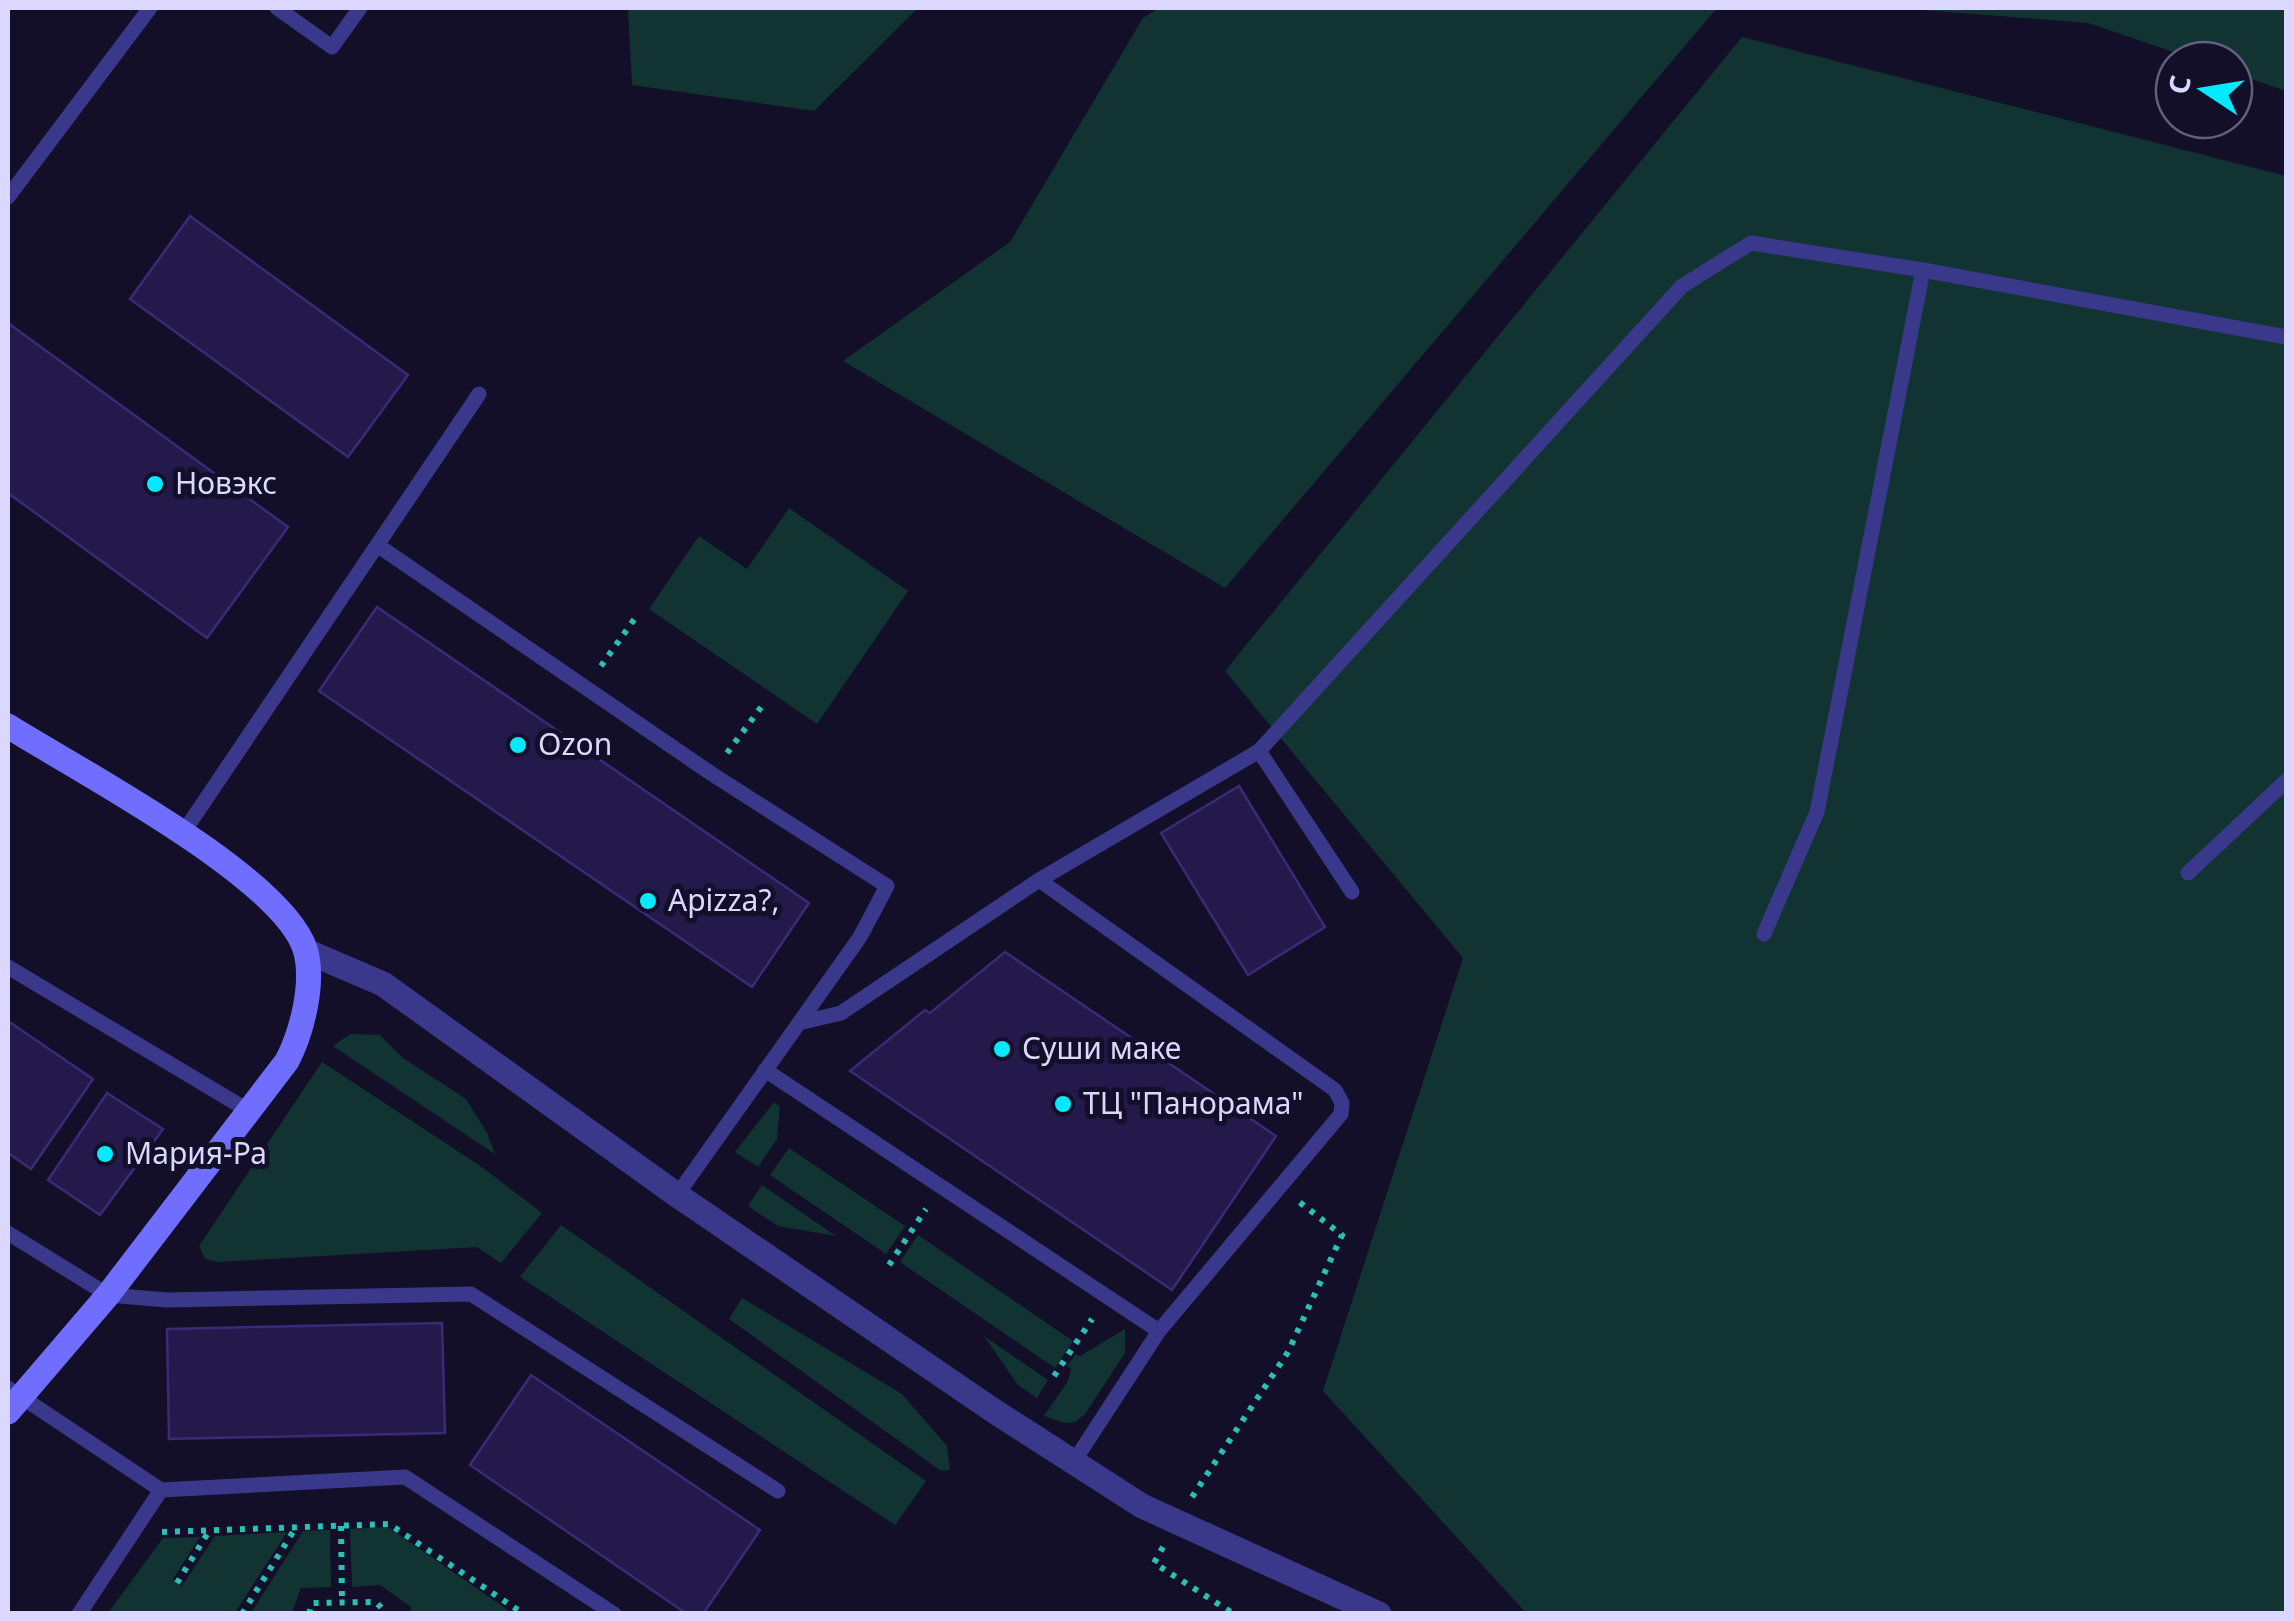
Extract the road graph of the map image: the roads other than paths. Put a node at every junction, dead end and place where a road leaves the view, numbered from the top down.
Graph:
1 (150, 8) edge
2 (277, 8) edge
3 (360, 8) edge
4 (8, 197) edge
5 (1923, 270) junction
6 (2286, 337) edge
7 (479, 394) dead end
8 (377, 545) junction
9 (8, 726) edge
10 (1259, 751) junction
11 (2286, 781) edge
12 (183, 834) junction
13 (2188, 873) dead end
14 (1039, 880) junction
15 (1352, 892) dead end
16 (1764, 934) dead end
17 (306, 951) junction
18 (8, 967) edge
19 (799, 1023) junction
20 (765, 1070) junction
21 (249, 1112) junction
22 (677, 1195) junction
23 (8, 1233) edge
24 (108, 1295) junction
25 (1158, 1332) junction
26 (11, 1398) edge
27 (1075, 1460) junction
28 (161, 1490) junction
29 (778, 1491) dead end
30 (79, 1614) edge
31 (614, 1614) edge
32 (1379, 1614) edge

1 - 4 lane
2 - 3 lane
5 - 6 lane
5 - 10 lane
5 - 16 lane
7 - 8 lane
8 - 12 lane
8 - 19 lane
9 - 12 street
10 - 14 lane
10 - 15 lane
11 - 13 lane
12 - 17 street
14 - 19 lane
14 - 25 lane
17 - 21 street
17 - 22 street
18 - 21 lane
19 - 20 lane
20 - 22 lane
20 - 25 lane
21 - 24 street
22 - 27 street
23 - 24 lane
24 - 26 street
24 - 29 lane
25 - 27 lane
26 - 28 lane
27 - 32 street
28 - 30 lane
28 - 31 lane

